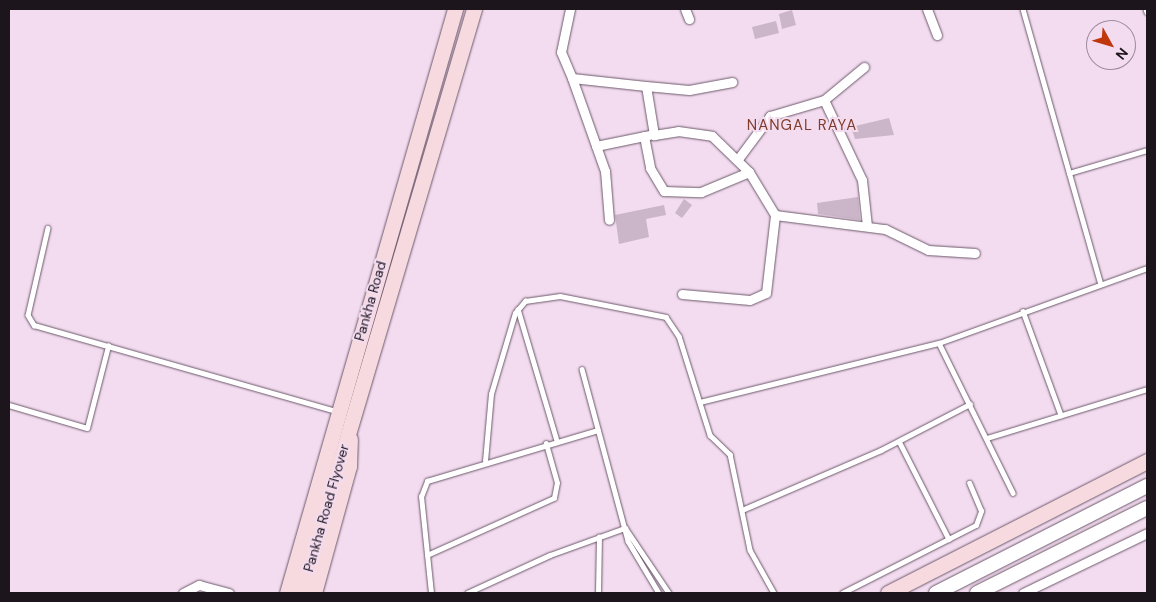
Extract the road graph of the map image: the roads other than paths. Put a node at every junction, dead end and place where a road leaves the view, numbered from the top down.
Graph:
1 (455, 9) edge
2 (474, 9) edge
3 (570, 9) edge
4 (685, 9) edge
5 (927, 9) edge
6 (1023, 9) edge
7 (689, 19) dead end
8 (937, 35) dead end
9 (864, 67) dead end
10 (572, 78) junction
11 (732, 82) dead end
12 (646, 86) junction
13 (824, 100) junction
14 (654, 135) junction
15 (644, 136) junction
16 (596, 146) junction
17 (1147, 150) edge
18 (738, 159) junction
19 (749, 172) junction
20 (1069, 173) junction
21 (775, 215) junction
22 (609, 220) dead end
23 (867, 226) junction
24 (48, 228) dead end
25 (975, 253) dead end
26 (1147, 268) edge
27 (1101, 284) junction
28 (682, 294) dead end
29 (518, 309) junction
30 (1023, 311) junction
31 (939, 342) junction
32 (108, 346) junction
33 (582, 369) dead end
34 (1147, 389) edge
35 (700, 402) junction
36 (970, 404) junction
37 (9, 405) edge
38 (337, 411) junction
39 (1061, 415) junction
40 (351, 422) junction
41 (598, 430) junction
42 (987, 438) junction
43 (556, 441) junction
44 (899, 441) junction
45 (546, 444) junction
46 (1147, 460) edge
47 (485, 461) junction
48 (969, 483) dead end
49 (1147, 486) edge
50 (1013, 493) dead end
51 (1147, 508) edge
52 (742, 510) junction
53 (626, 528) junction
54 (1147, 533) edge
55 (599, 537) junction
56 (948, 539) junction
57 (427, 555) junction
58 (480, 587) junction
59 (183, 593) edge
60 (229, 593) edge
61 (287, 593) edge
62 (301, 593) edge
63 (314, 593) edge
64 (432, 593) edge
65 (467, 593) edge
66 (483, 593) edge
67 (598, 593) edge
68 (659, 593) edge
69 (669, 593) edge
70 (774, 593) edge
71 (842, 593) edge
72 (888, 593) edge
73 (936, 593) edge
74 (977, 593) edge
75 (1023, 593) edge

1 - 38 main road, Pankha Road
2 - 40 main road, Pankha Road
3 - 10 street
4 - 7 street
5 - 8 street
6 - 20 lane
9 - 13 street
10 - 12 street
10 - 16 street
11 - 12 street
12 - 14 street
13 - 18 street
13 - 23 street
14 - 15 street
14 - 18 street
15 - 16 street
15 - 19 street
16 - 22 street
17 - 20 lane
18 - 19 street
19 - 21 street
20 - 27 lane
21 - 23 street
21 - 28 street
23 - 25 street
24 - 32 lane
26 - 27 lane
27 - 30 lane
29 - 35 lane
29 - 43 lane
29 - 47 lane
30 - 31 lane
30 - 39 lane
31 - 35 lane
31 - 36 lane
32 - 37 lane
32 - 38 lane
33 - 41 lane
34 - 39 lane
35 - 52 lane
36 - 42 lane
36 - 44 lane
38 - 61 main road, Pankha Road
39 - 42 lane
40 - 62 main road, Pankha Road Flyover
40 - 63 main road
41 - 43 lane
41 - 53 lane
42 - 50 lane
43 - 45 lane
44 - 52 lane
44 - 56 lane
45 - 47 lane
45 - 57 lane
46 - 72 main road
47 - 57 lane
48 - 56 lane
49 - 73 main road
51 - 74 main road
52 - 70 lane
53 - 55 lane
53 - 68 lane
53 - 69 lane
54 - 75 street
55 - 58 lane
55 - 67 lane
56 - 71 lane
57 - 64 lane
58 - 65 lane
58 - 66 lane
59 - 60 street

